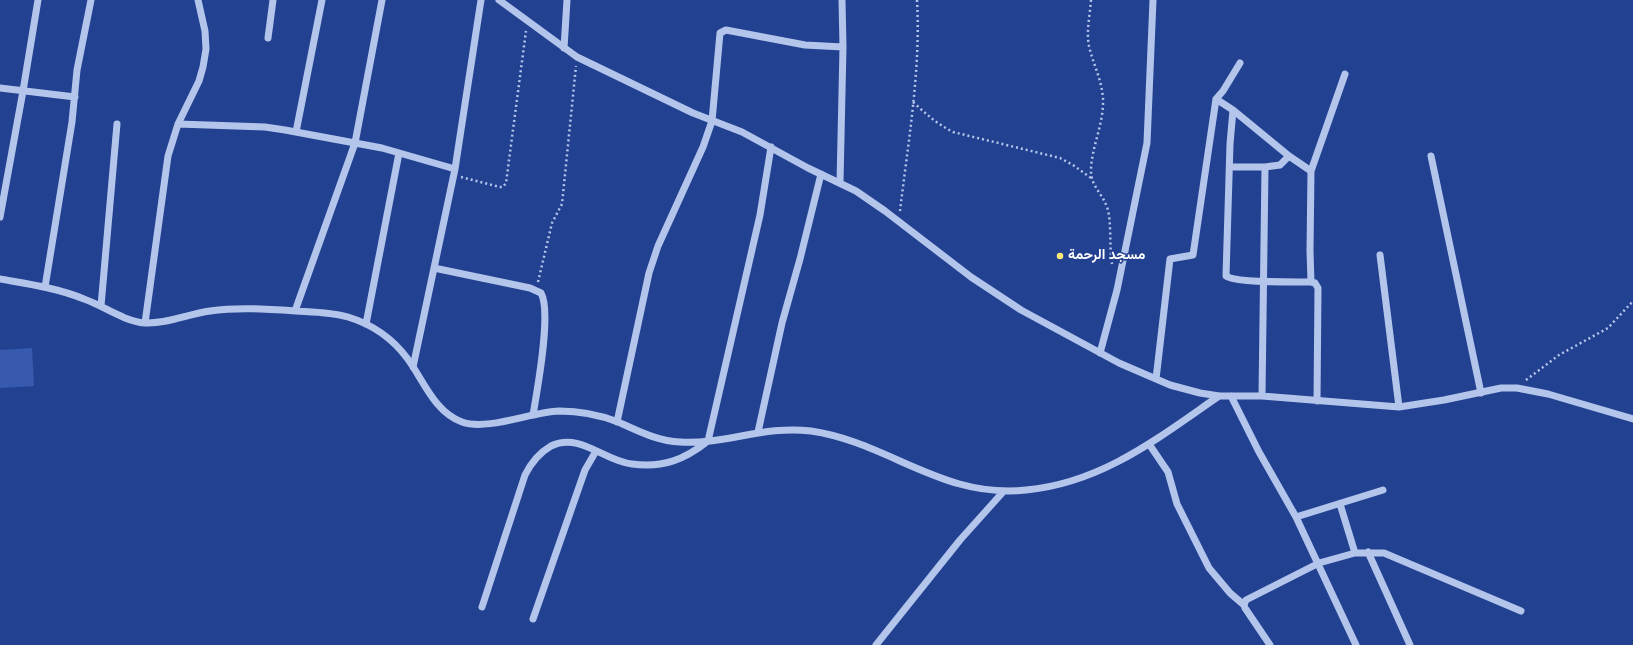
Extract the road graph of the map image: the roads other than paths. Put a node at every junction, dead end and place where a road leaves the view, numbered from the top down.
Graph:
1 (38, 0) edge
2 (91, 0) edge
3 (198, 0) edge
4 (273, 0) edge
5 (322, 0) edge
6 (382, 0) edge
7 (481, 0) edge
8 (499, 0) edge
9 (567, 0) edge
10 (842, 0) edge
11 (1153, 0) edge
12 (268, 38) dead end
13 (843, 47) junction
14 (564, 48) junction
15 (1240, 64) dead end
16 (1345, 74) dead end
17 (0, 88) edge
18 (23, 91) junction
19 (75, 97) junction
20 (1216, 99) junction
21 (1233, 110) junction
22 (712, 121) junction
23 (117, 124) dead end
24 (178, 124) junction
25 (296, 132) junction
26 (355, 143) junction
27 (770, 147) junction
28 (399, 153) junction
29 (1289, 156) junction
30 (1431, 156) dead end
31 (1230, 167) junction
32 (1265, 167) junction
33 (1312, 171) junction
34 (454, 172) junction
35 (821, 174) junction
36 (840, 183) junction
37 (0, 217) edge
38 (1380, 255) dead end
39 (434, 268) junction
40 (0, 279) edge
41 (1263, 281) junction
42 (1312, 282) junction
43 (45, 287) junction
44 (101, 306) junction
45 (295, 311) junction
46 (145, 323) junction
47 (366, 324) junction
48 (1100, 353) junction
49 (413, 367) junction
50 (1156, 379) junction
51 (1481, 393) junction
52 (1219, 396) junction
53 (1231, 396) junction
54 (1262, 396) junction
55 (1317, 401) junction
56 (1399, 407) junction
57 (533, 415) junction
58 (1633, 419) edge
59 (618, 422) junction
60 (758, 432) junction
61 (708, 441) junction
62 (1148, 444) junction
63 (596, 451) junction
64 (1384, 490) dead end
65 (1003, 492) junction
66 (1340, 504) junction
67 (1296, 518) junction
68 (1368, 552) junction
69 (1355, 553) junction
70 (1319, 563) junction
71 (1244, 604) junction
72 (482, 606) dead end
73 (1521, 611) dead end
74 (533, 619) dead end
75 (876, 645) edge
76 (1270, 645) edge
77 (1356, 645) edge
78 (1410, 645) edge

1 - 18 street
2 - 19 street
3 - 24 street
4 - 12 street
5 - 25 street
6 - 26 street
7 - 34 street
8 - 14 street
9 - 14 street
10 - 13 street
11 - 48 street
13 - 22 street
13 - 36 street
14 - 22 street
15 - 20 street
16 - 33 street
17 - 18 street
18 - 19 street
18 - 37 street
19 - 43 street
20 - 21 street
20 - 50 street
21 - 29 street
21 - 31 street
22 - 27 street
22 - 59 street
23 - 44 street
24 - 25 street
24 - 46 street
25 - 26 street
26 - 28 street
26 - 45 street
27 - 35 street
27 - 61 street
28 - 34 street
28 - 47 street
29 - 32 street
29 - 33 street
30 - 51 street
31 - 32 street
31 - 41 street
32 - 41 street
33 - 42 street
34 - 39 street
35 - 36 street
35 - 60 street
36 - 48 street
38 - 56 street
39 - 49 street
39 - 57 street
40 - 43 street
41 - 42 street
41 - 54 street
42 - 55 street
43 - 44 street
44 - 46 street
45 - 46 street
45 - 47 street
47 - 49 street
48 - 50 street
49 - 57 street
50 - 52 street
51 - 56 street
51 - 58 street
52 - 53 street
52 - 62 street
53 - 54 street
53 - 67 street
54 - 55 street
55 - 56 street
57 - 59 street
59 - 61 street
60 - 61 street
60 - 65 street
61 - 63 street
62 - 65 street
62 - 71 street
63 - 72 street
63 - 74 street
64 - 66 street
65 - 75 street
66 - 67 street
66 - 69 street
67 - 70 street
68 - 69 street
68 - 73 street
68 - 78 street
69 - 70 street
70 - 71 street
70 - 77 street
71 - 76 street

